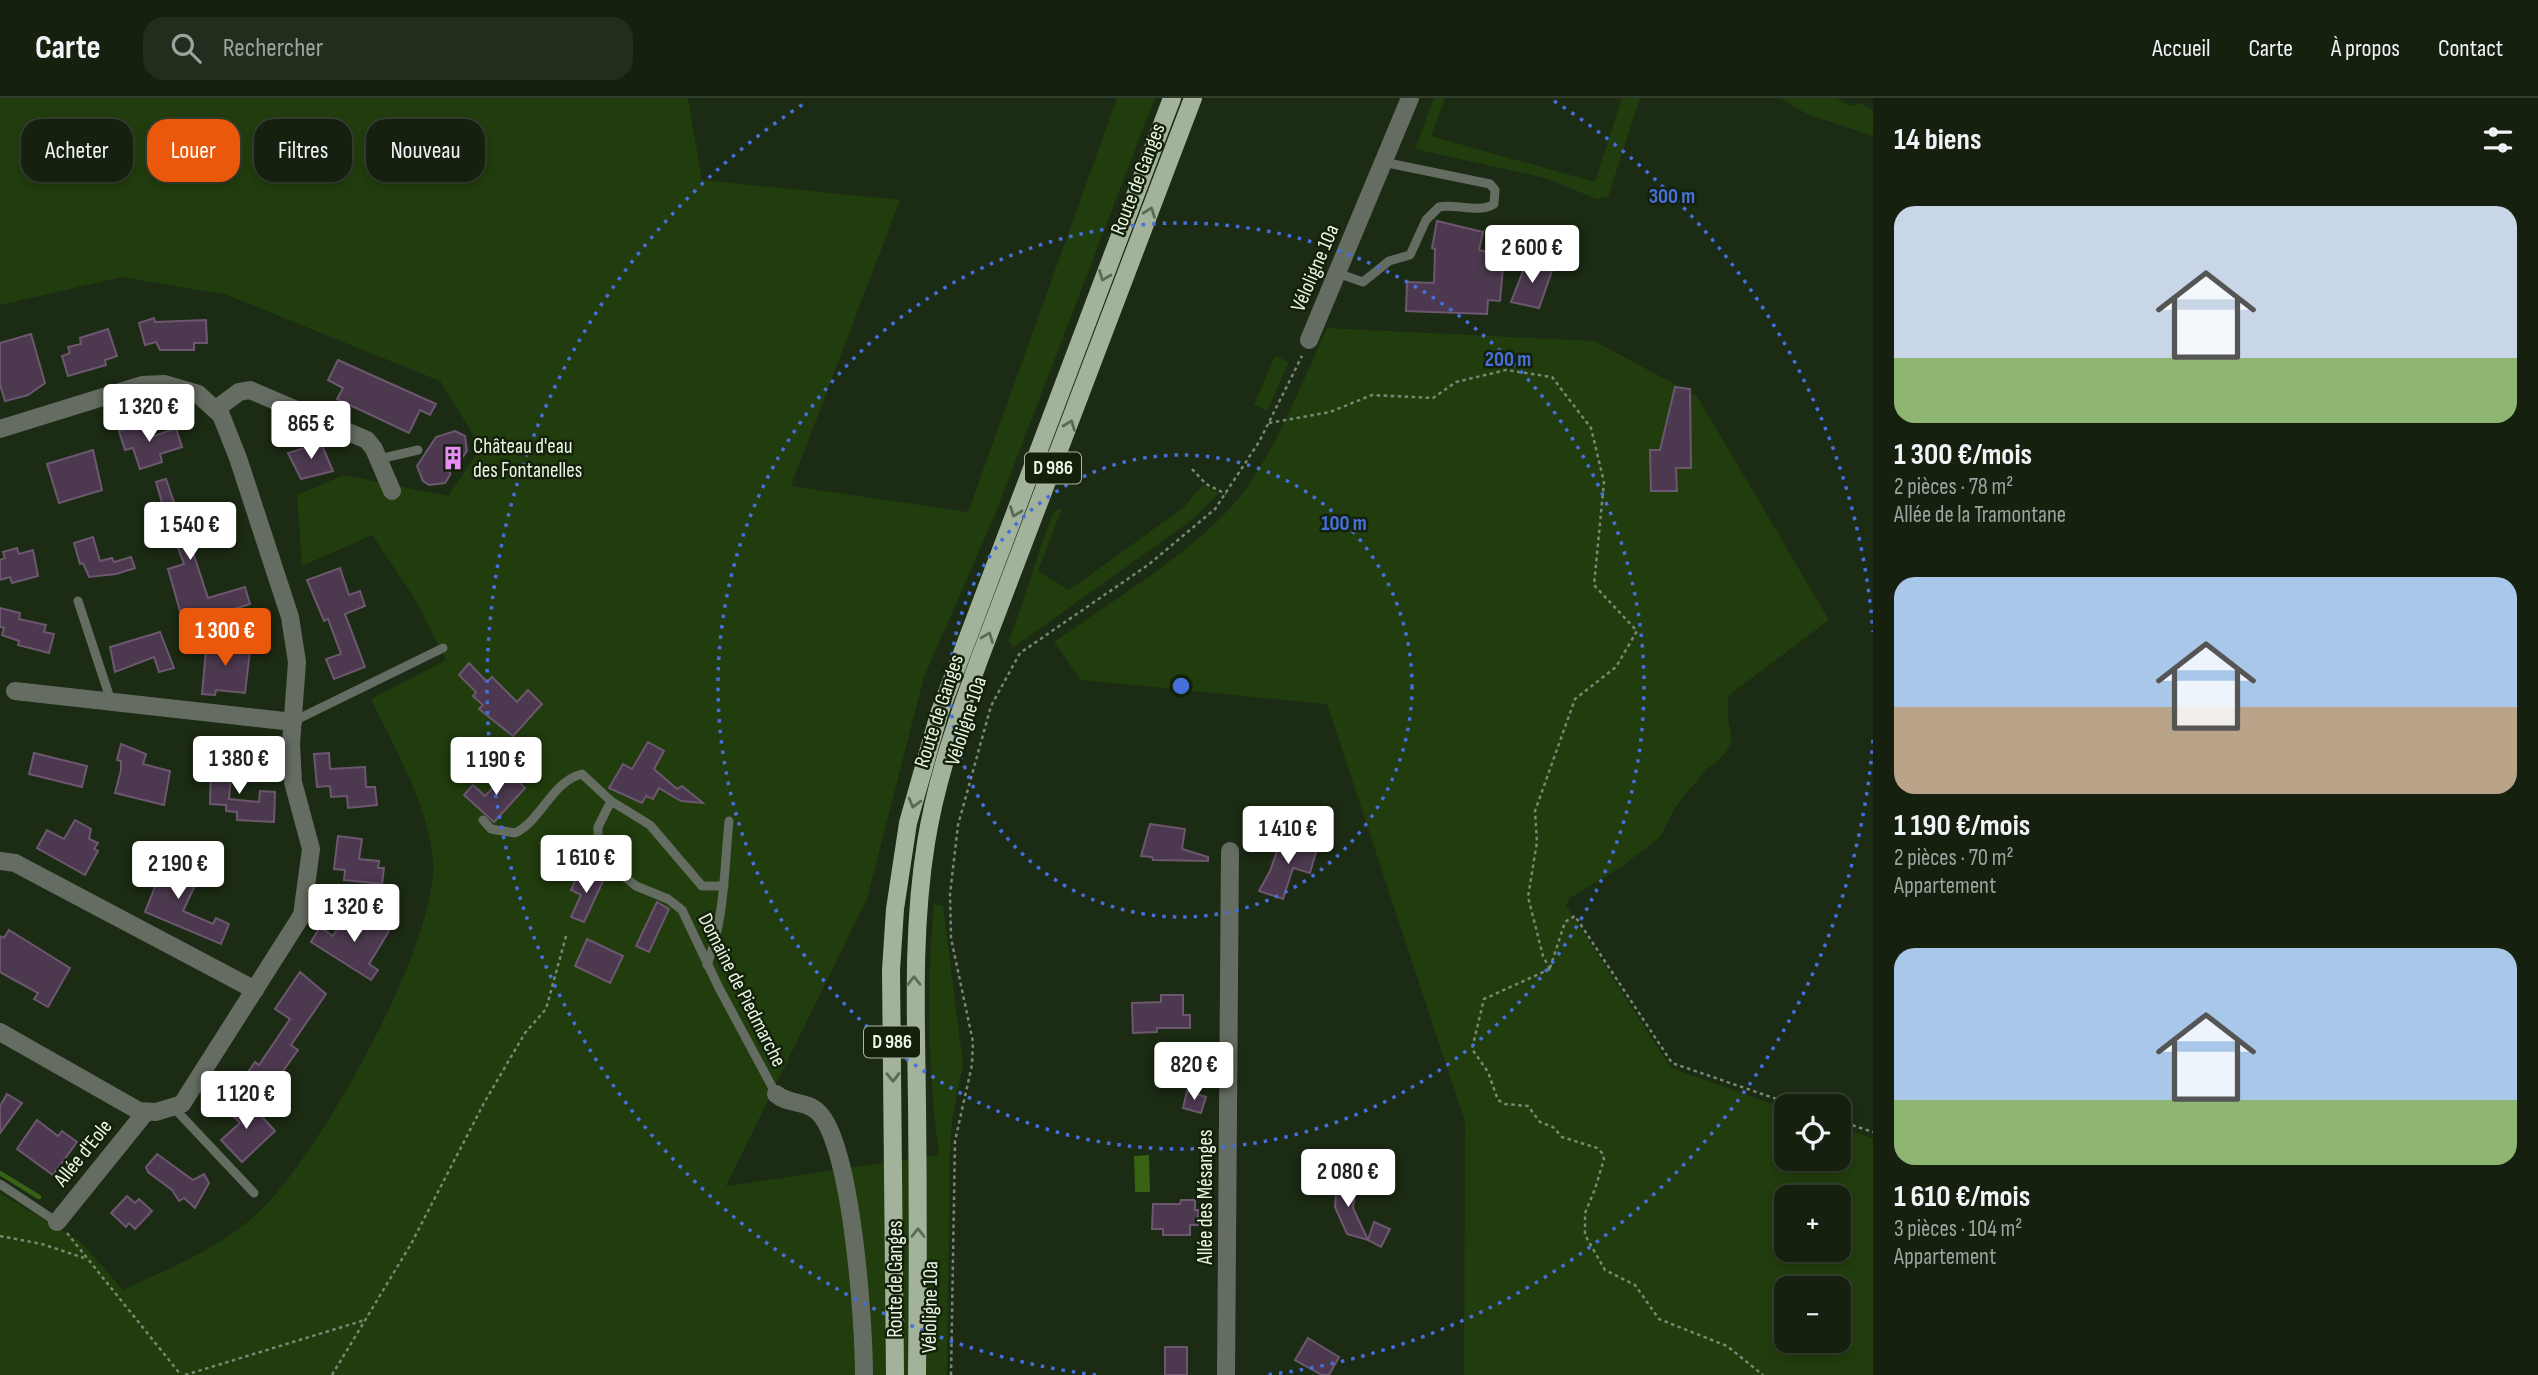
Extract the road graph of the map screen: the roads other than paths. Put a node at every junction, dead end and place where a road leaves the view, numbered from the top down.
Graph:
1 (1172, 98) edge
2 (1195, 98) edge
3 (1410, 98) edge
4 (1383, 162) junction
5 (1337, 273) junction
6 (1309, 340) road end
7 (216, 409) junction
8 (0, 429) edge
9 (418, 450) dead end
10 (379, 458) junction
11 (392, 491) dead end
12 (78, 601) dead end
13 (443, 648) dead end
14 (15, 691) dead end
15 (112, 703) junction
16 (293, 722) junction
17 (611, 801) junction
18 (483, 820) dead end
19 (729, 821) dead end
20 (1230, 851) dead end
21 (0, 860) edge
22 (724, 886) junction
23 (707, 965) junction
24 (255, 990) junction
25 (0, 1032) edge
26 (776, 1094) joint
27 (173, 1107) junction
28 (145, 1113) junction
29 (0, 1184) edge
30 (254, 1193) dead end
31 (57, 1222) joint
32 (864, 1375) edge
33 (895, 1375) edge
34 (916, 1375) edge
35 (1226, 1375) edge

1 -> 33 main road, Route de Ganges / D 986
34 -> 2 main road, Route de Ganges / D 986
3 - 4 street, Véloligne 10a
4 - 5 street, Véloligne 10a
4 - 5 lane
5 - 6 street, Véloligne 10a
7 - 8 street
7 - 10 street
7 - 16 street
9 - 10 lane
10 - 11 street
12 - 15 lane
13 - 16 lane
14 - 15 street
15 - 16 street
16 - 24 street
17 - 18 lane
17 - 22 lane, Domaine de Piedmarche
17 - 23 lane, Domaine de Piedmarche
19 - 22 lane
20 - 35 street, Allée des Mésanges
21 - 24 street
22 - 23 lane
23 - 26 lane, Domaine de Piedmarche
24 - 27 street
25 - 28 street
26 - 32 street
27 - 28 street
27 - 30 lane
28 - 31 street, Allée d'Eole
29 - 31 lane

